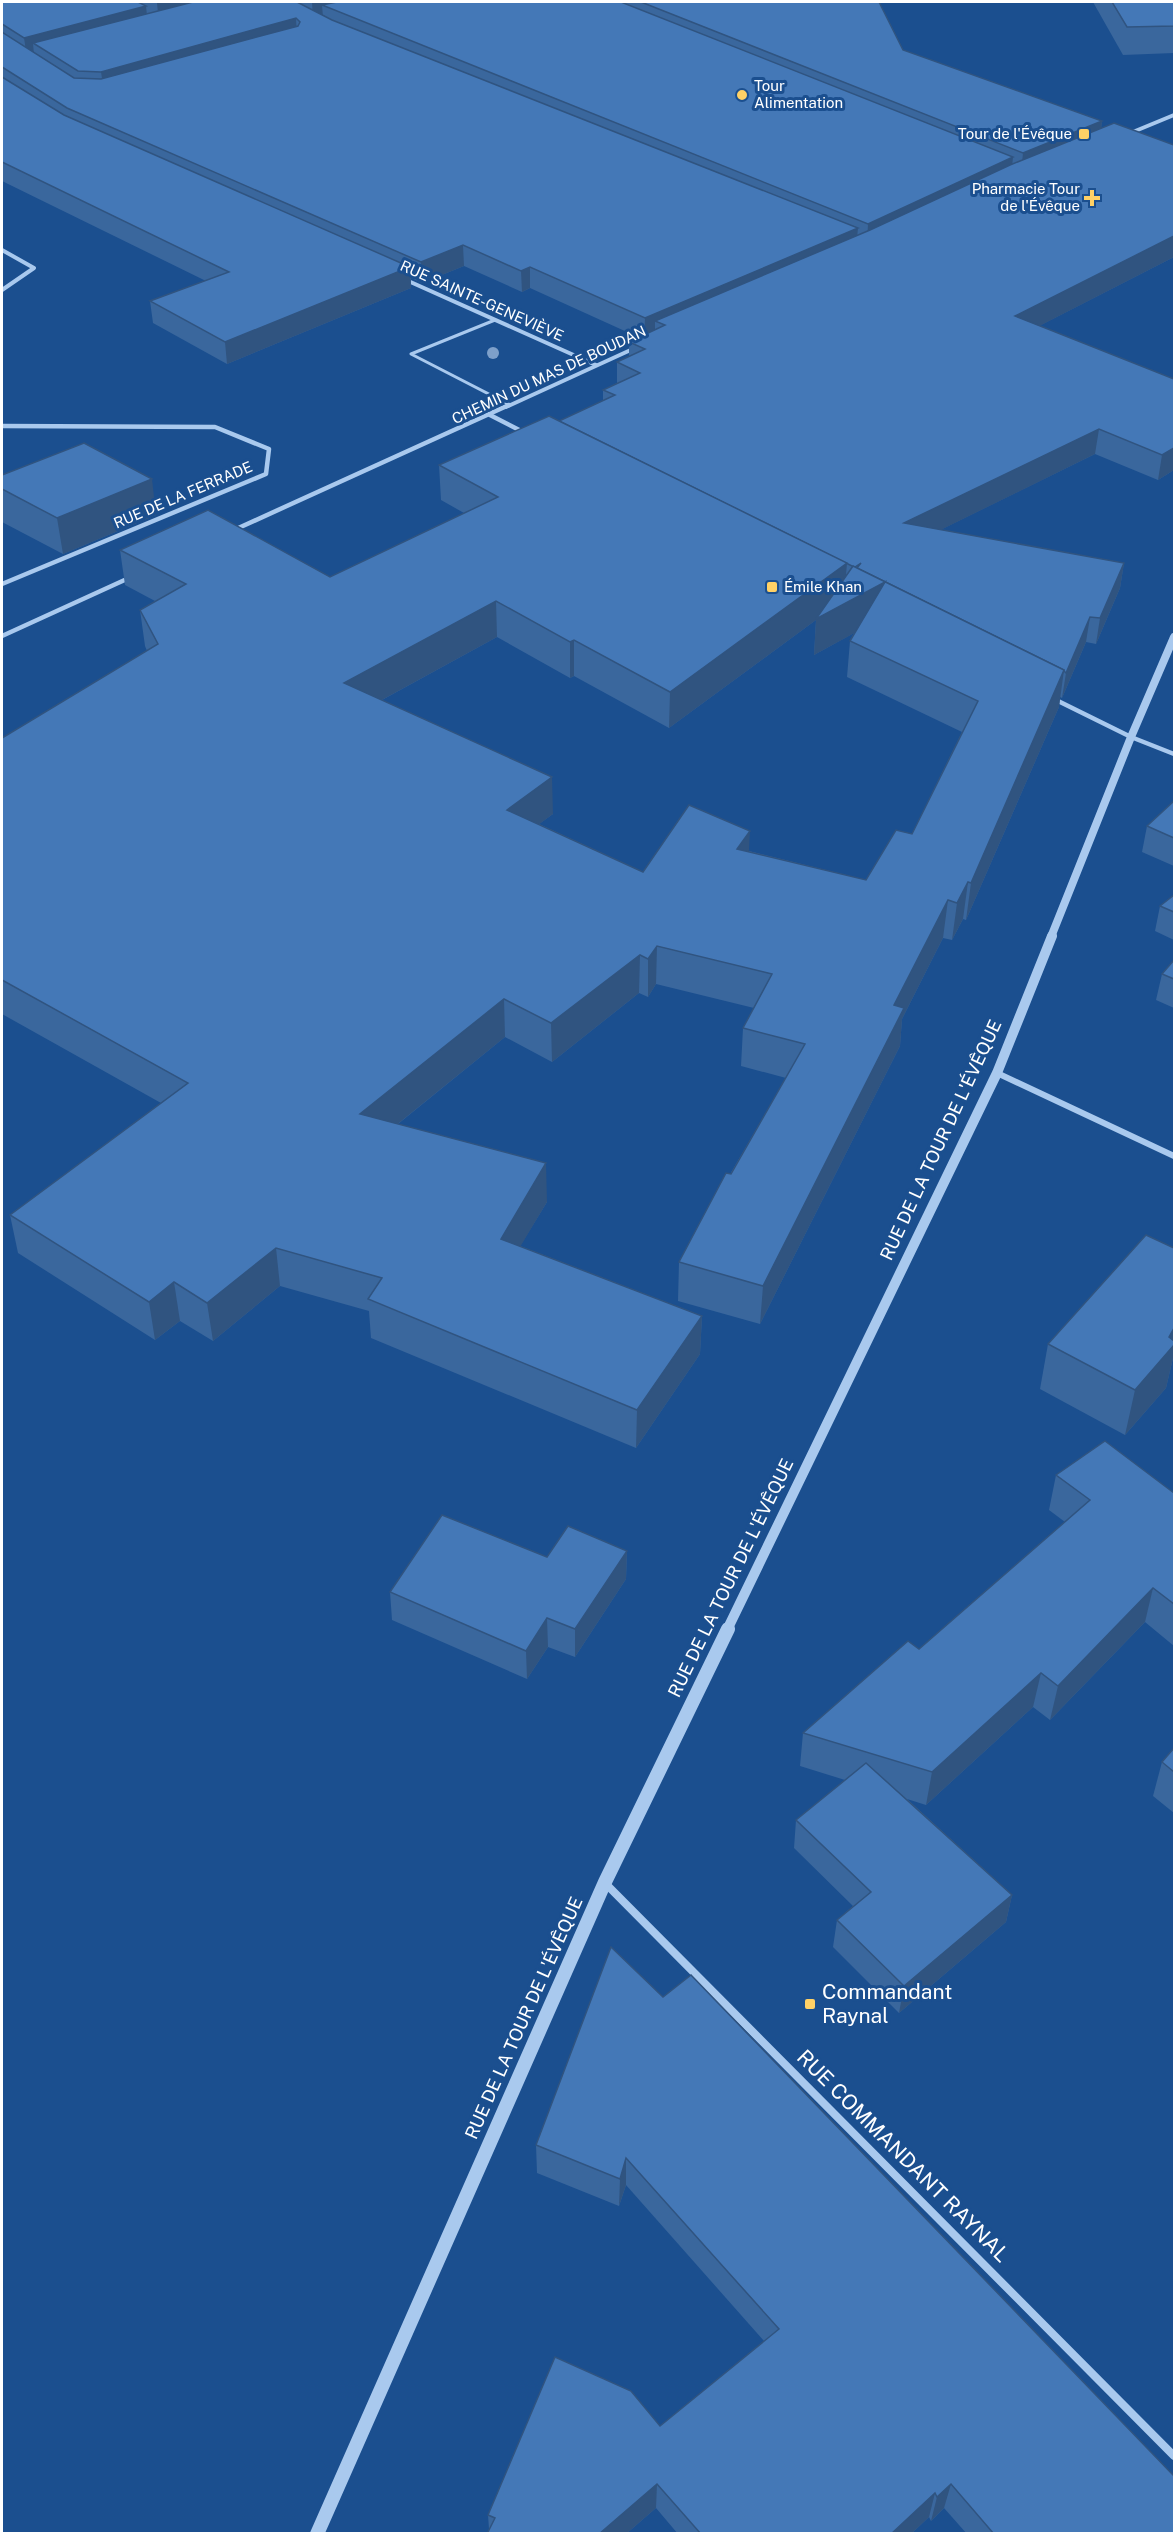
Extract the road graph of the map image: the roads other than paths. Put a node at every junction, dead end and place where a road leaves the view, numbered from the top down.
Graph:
1 (1174, 114) edge
2 (1127, 134) edge
3 (2, 250) edge
4 (397, 276) edge
5 (2, 290) edge
6 (495, 320) junction
7 (639, 346) edge
8 (596, 365) junction
9 (510, 405) junction
10 (490, 415) junction
11 (2, 426) edge
12 (536, 438) edge
13 (231, 531) edge
14 (136, 575) edge
15 (2, 584) edge
16 (2, 636) edge
17 (1174, 637) edge
18 (1046, 694) edge
19 (1131, 737) junction
20 (1174, 754) edge
21 (997, 1073) junction
22 (1174, 1156) edge
23 (605, 1882) junction
24 (1174, 2456) edge
25 (317, 2534) edge

1 - 2 street
3 - 5 street
4 - 6 street, RUE SAINTE-GENEVIÈVE
6 - 8 street, RUE SAINTE-GENEVIÈVE
6 - 9 lane
7 - 8 street, CHEMIN DU MAS DE BOUDAN
8 - 9 street, CHEMIN DU MAS DE BOUDAN
9 - 10 street, CHEMIN DU MAS DE BOUDAN
10 - 12 street
10 - 13 street, CHEMIN DU MAS DE BOUDAN
11 - 15 street, RUE DE LA FERRADE
14 - 16 street
17 - 19 street, RUE DE LA TOUR DE L'ÉVÊQUE
18 - 19 street
19 - 20 street
19 - 21 street, RUE DE LA TOUR DE L'ÉVÊQUE
21 - 22 street
21 - 23 street, RUE DE LA TOUR DE L'ÉVÊQUE
23 - 24 street, RUE COMMANDANT RAYNAL
23 - 25 street, RUE DE LA TOUR DE L'ÉVÊQUE

